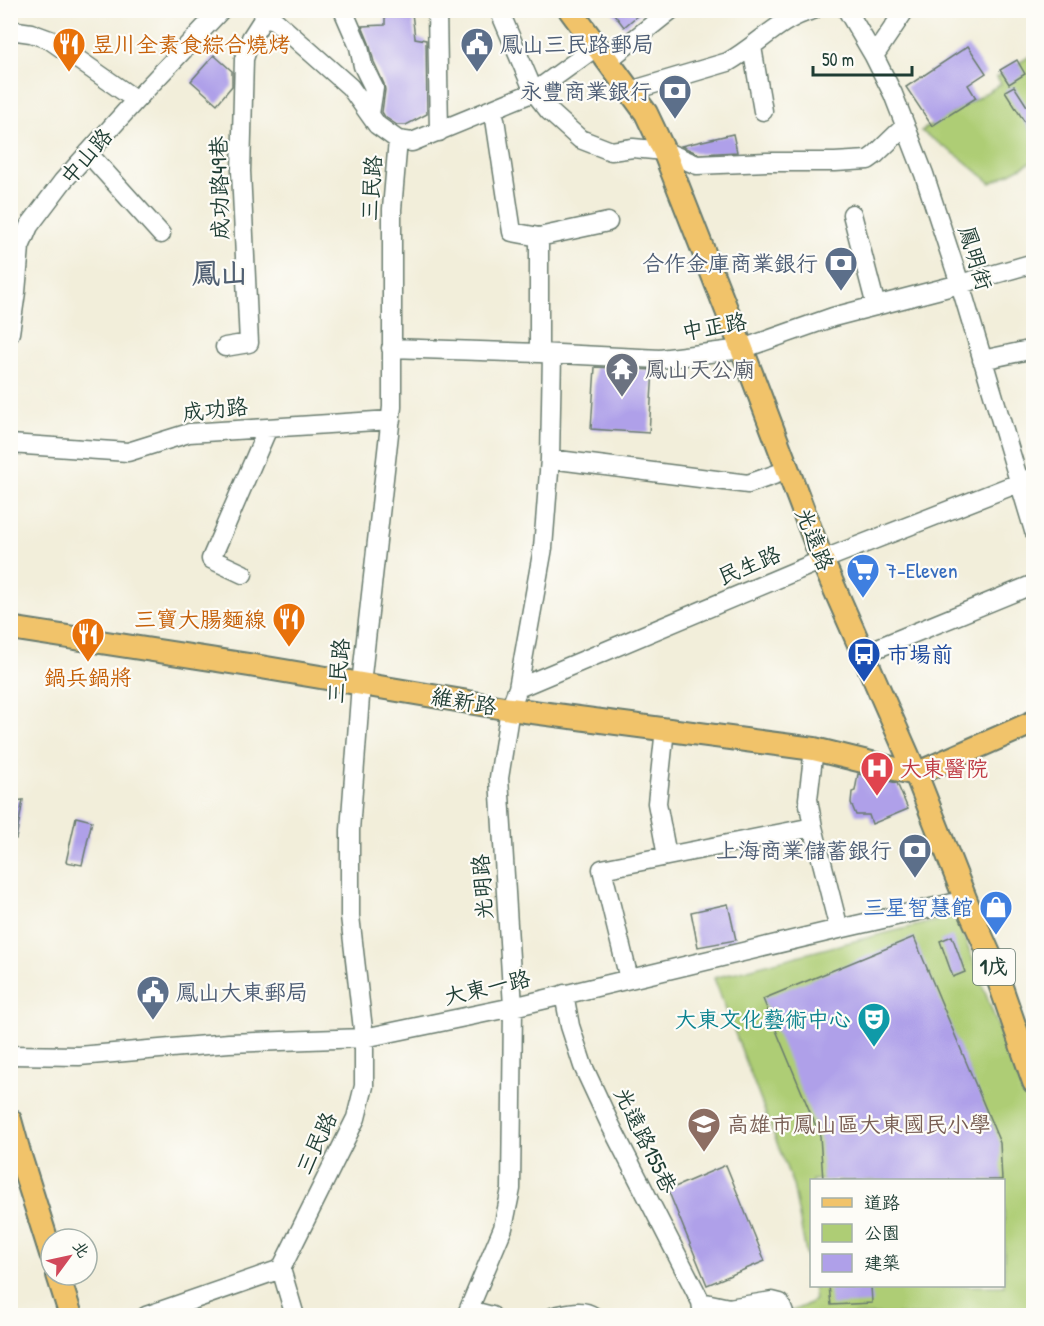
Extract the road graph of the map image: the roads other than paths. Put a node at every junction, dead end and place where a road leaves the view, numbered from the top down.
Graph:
1 (221, 10) edge
2 (343, 10) edge
3 (436, 10) edge
4 (500, 10) edge
5 (570, 10) edge
6 (671, 10) edge
7 (813, 10) edge
8 (847, 10) edge
9 (905, 10) edge
10 (265, 12) edge
11 (10, 30) edge
12 (752, 47) junction
13 (602, 54) junction
14 (874, 56) junction
15 (630, 91) junction
16 (534, 92) junction
17 (136, 100) junction
18 (489, 111) junction
19 (763, 111) dead end
20 (370, 114) junction
21 (905, 126) junction
22 (439, 132) junction
23 (398, 140) junction
24 (664, 151) junction
25 (88, 153) junction
26 (852, 214) dead end
27 (608, 222) dead end
28 (161, 234) dead end
29 (539, 237) junction
30 (1034, 263) edge
31 (960, 284) junction
32 (14, 291) edge
33 (876, 306) junction
34 (10, 333) edge
35 (225, 347) dead end
36 (391, 348) junction
37 (742, 349) junction
38 (1034, 349) edge
39 (545, 353) junction
40 (982, 360) junction
41 (391, 420) junction
42 (268, 428) junction
43 (10, 444) edge
44 (550, 459) junction
45 (788, 470) junction
46 (1026, 480) edge
47 (1034, 531) edge
48 (822, 560) junction
49 (243, 573) dead end
50 (1034, 584) edge
51 (10, 628) edge
52 (863, 654) junction
53 (361, 684) junction
54 (518, 688) junction
55 (510, 709) junction
56 (1034, 722) edge
57 (665, 729) junction
58 (814, 749) junction
59 (916, 774) junction
60 (813, 827) junction
61 (667, 856) junction
62 (966, 900) junction
63 (839, 929) junction
64 (629, 979) junction
65 (564, 994) junction
66 (513, 1007) junction
67 (364, 1038) junction
68 (10, 1055) edge
69 (1034, 1082) edge
70 (10, 1120) edge
71 (43, 1227) edge
72 (281, 1269) junction
73 (62, 1287) edge
74 (702, 1309) edge
75 (468, 1313) edge
76 (71, 1316) edge
77 (146, 1316) edge
78 (295, 1316) edge
79 (492, 1316) edge
80 (554, 1316) edge
81 (593, 1316) edge
82 (784, 1316) edge

1 - 17 street, 中山路
2 - 20 street
3 - 22 street
4 - 16 street
5 - 13 main road, 光遠路 / 1戊
6 - 13 street, 三民路
7 - 12 street
8 - 14 street, 鳳明街
9 - 14 street
10 - 20 street
10 - 35 street, 成功路49巷
11 - 17 street
12 - 15 street
12 - 19 street
13 - 15 main road, 光遠路 / 1戊
13 - 16 street, 三民路
14 - 21 street, 鳳明街
15 - 24 main road, 光遠路 / 1戊
16 - 18 street, 三民路
16 - 24 street
17 - 25 street, 中山路
18 - 22 street, 三民路
18 - 29 street
20 - 23 street
21 - 24 street
21 - 31 street, 鳳明街
22 - 23 street, 三民路
23 - 36 street, 三民路
24 - 37 main road, 光遠路 / 1戊
25 - 28 street
25 - 32 street, 中山路
26 - 33 street
27 - 29 street
29 - 39 street, 光明路
30 - 31 street, 中正路
31 - 33 street, 中正路
31 - 40 street, 鳳明街
32 - 34 street, 中山路
33 - 37 street, 中正路
36 - 39 street, 中正路
36 - 41 street, 三民路
37 - 39 street, 中正路
37 - 45 main road, 光遠路 / 1戊
38 - 40 street
39 - 44 street, 光明路
40 - 46 street, 鳳明街
41 - 42 street, 成功路
41 - 53 street, 三民路
42 - 43 street, 成功路
42 - 49 street
44 - 45 street
44 - 54 street, 光明路
45 - 48 main road, 光遠路 / 1戊
46 - 47 street, 鳳明街
46 - 48 street, 民生路
48 - 52 main road, 光遠路 / 1戊
48 - 54 street, 民生路
50 - 52 street
51 - 53 main road, 維新路
52 - 59 main road, 光遠路 / 1戊
53 - 55 main road, 維新路
53 - 67 street, 三民路
54 - 55 street, 光明路
55 - 57 main road, 維新路
55 - 66 street, 光明路
56 - 59 main road
57 - 58 main road, 維新路
57 - 61 street
58 - 59 main road, 維新路
58 - 60 street
59 - 62 main road, 光遠路 / 1戊
60 - 61 street
60 - 63 street
61 - 64 street
62 - 63 street, 大東一路
62 - 69 main road, 光遠路 / 1戊
63 - 64 street, 大東一路
64 - 65 street, 大東一路
65 - 66 street, 大東一路
65 - 74 street, 光遠路155巷
66 - 67 street, 大東一路
66 - 75 street, 光明路
67 - 68 street, 大東一路
67 - 72 street, 三民路
70 - 71 main road
72 - 77 street
72 - 78 street
73 - 76 main road
74 - 82 street, 光遠路155巷
75 - 79 street
80 - 81 street

